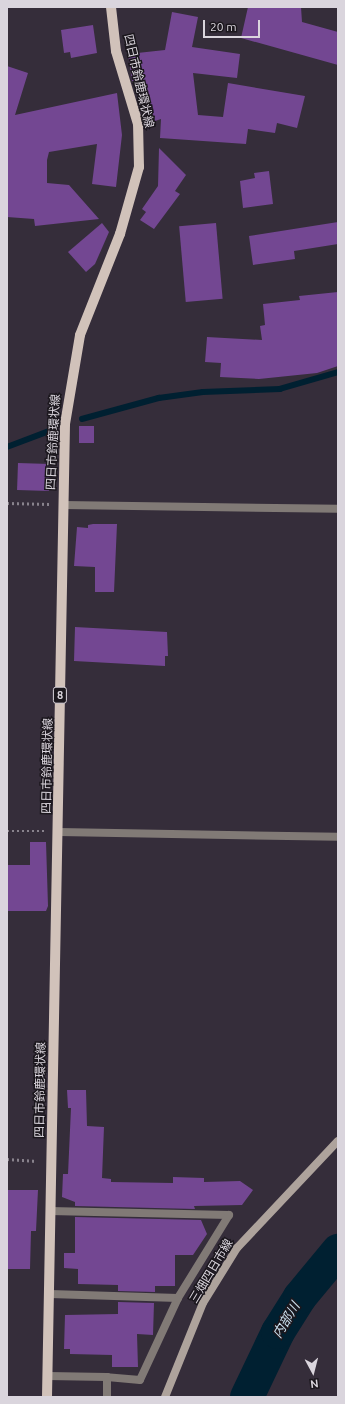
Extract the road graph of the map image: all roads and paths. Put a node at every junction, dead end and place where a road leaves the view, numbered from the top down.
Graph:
1 (112, 7) edge
2 (7, 503) edge
3 (63, 505) junction
4 (338, 509) edge
5 (7, 831) edge
6 (59, 832) junction
7 (338, 837) edge
8 (338, 1141) edge
9 (7, 1160) edge
10 (51, 1161) junction
11 (50, 1211) junction
12 (50, 1294) junction
13 (178, 1298) junction
14 (48, 1376) junction
15 (108, 1377) junction
16 (47, 1397) edge
17 (107, 1397) edge
18 (165, 1397) edge

1 - 3 main road, 四日市鈴鹿環状線 / 8
2 - 3 path
3 - 4 street
3 - 6 main road, 四日市鈴鹿環状線 / 8
5 - 6 path
6 - 7 street
6 - 10 main road, 四日市鈴鹿環状線 / 8
8 - 18 main road, 三畑四日市線
9 - 10 path
10 - 11 main road, 四日市鈴鹿環状線 / 8
11 - 12 main road, 四日市鈴鹿環状線 / 8
11 - 13 street
12 - 13 street
12 - 14 main road, 四日市鈴鹿環状線 / 8
13 - 15 street
14 - 15 street
14 - 16 main road, 四日市鈴鹿環状線 / 8
15 - 17 street

